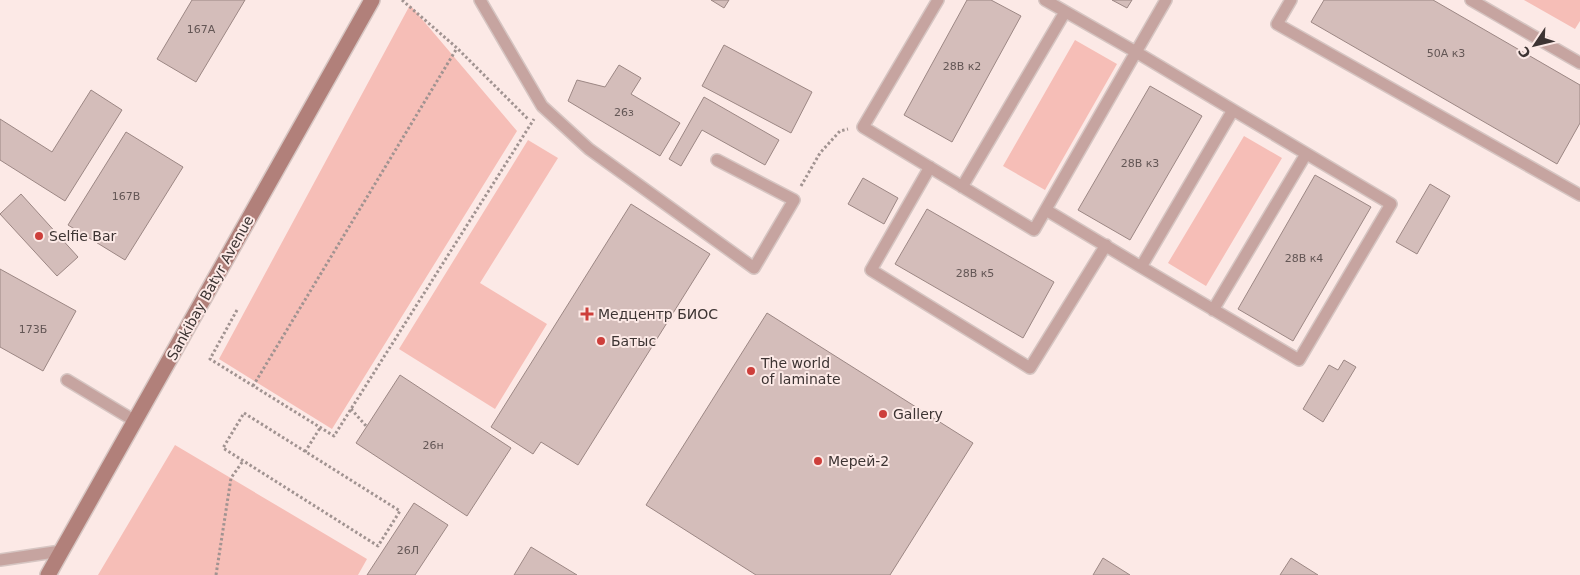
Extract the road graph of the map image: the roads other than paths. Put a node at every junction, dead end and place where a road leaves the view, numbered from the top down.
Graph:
1 (372, 0) edge
2 (480, 0) edge
3 (938, 0) edge
4 (1045, 0) edge
5 (1166, 0) edge
6 (1291, 0) edge
7 (1471, 0) edge
8 (1065, 12) junction
9 (1136, 52) junction
10 (1580, 63) edge
11 (1233, 110) junction
12 (1306, 154) junction
13 (717, 160) dead end
14 (930, 167) junction
15 (962, 186) junction
16 (1580, 195) edge
17 (1046, 210) junction
18 (1106, 245) junction
19 (1141, 266) junction
20 (1214, 310) junction
21 (67, 380) dead end
22 (135, 421) junction
23 (61, 551) junction
24 (0, 560) edge
25 (48, 575) edge

1 - 22 main road, Sankibay Batyr Avenue
2 - 13 lane
3 - 14 lane
4 - 8 lane
5 - 9 lane
6 - 16 lane
7 - 10 lane
8 - 9 lane
8 - 15 lane
9 - 11 lane
9 - 17 lane
11 - 12 lane
11 - 19 lane
12 - 20 lane
12 - 20 lane
14 - 15 lane
14 - 18 lane
15 - 17 lane
17 - 18 lane
18 - 19 lane
19 - 20 lane
21 - 22 lane
22 - 23 main road, Sankibay Batyr Avenue
23 - 24 lane
23 - 25 main road, Sankibay Batyr Avenue

